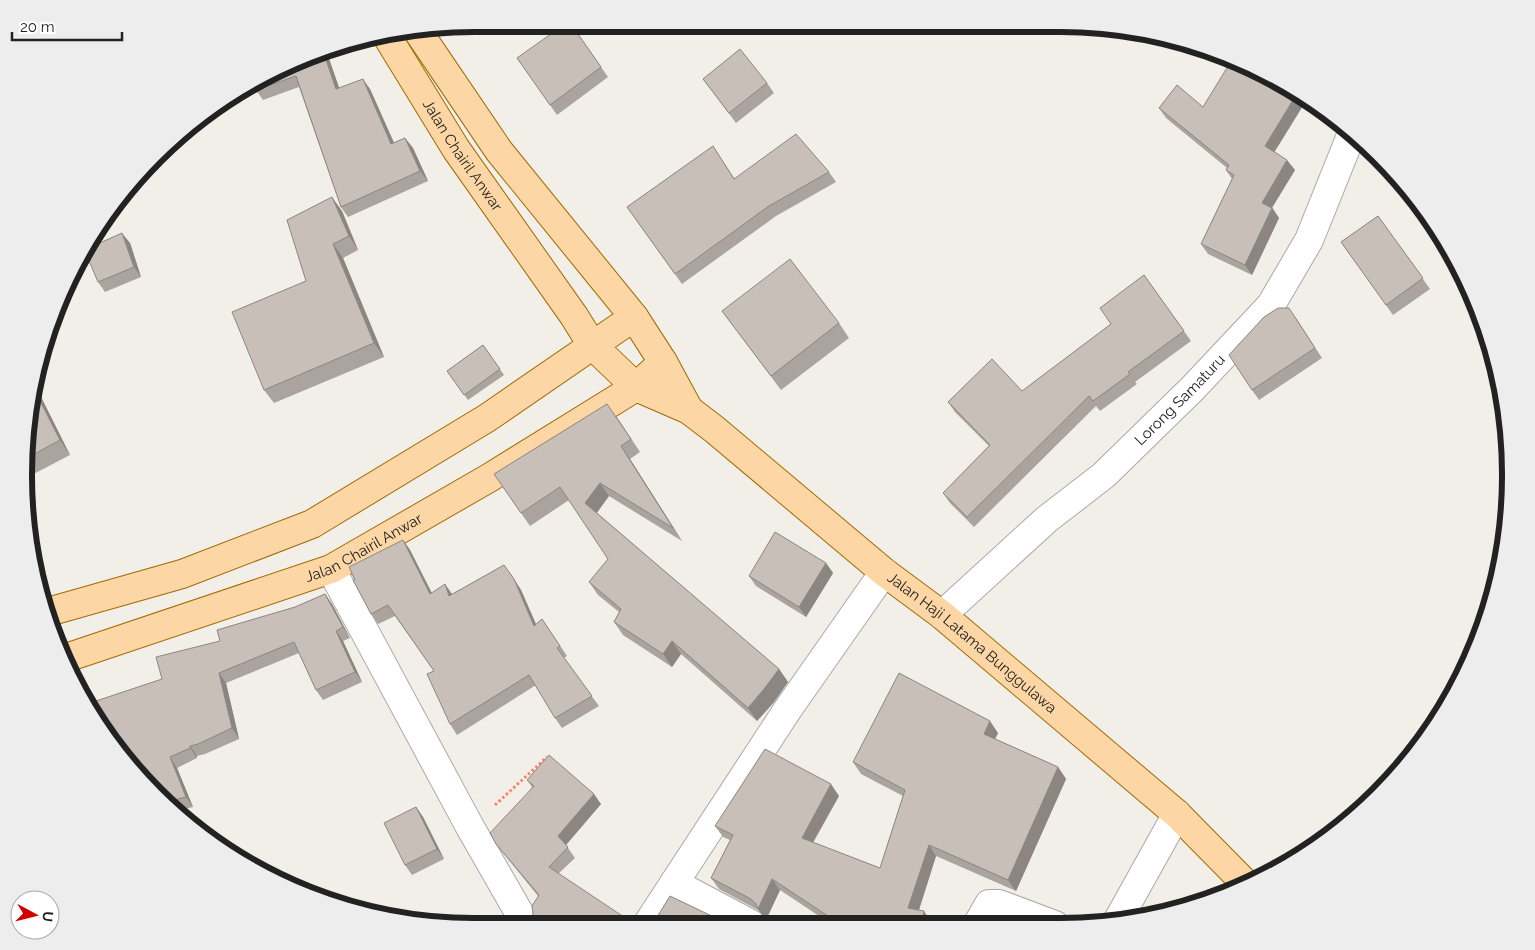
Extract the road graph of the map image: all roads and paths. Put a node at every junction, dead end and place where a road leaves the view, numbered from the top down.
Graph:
1 (421, 36) edge
2 (390, 41) edge
3 (1350, 140) edge
4 (634, 317) junction
5 (592, 345) junction
6 (662, 362) junction
7 (636, 386) junction
8 (689, 410) junction
9 (331, 569) junction
10 (884, 572) junction
11 (54, 610) edge
12 (942, 615) junction
13 (71, 656) edge
14 (547, 757) edge
15 (1177, 814) junction
16 (470, 827) junction
17 (1241, 879) edge
18 (674, 883) junction
19 (1122, 913) edge
20 (522, 918) edge
21 (651, 918) edge
22 (740, 918) edge
23 (981, 918) edge
24 (1036, 918) edge

1 - 4 main road
2 - 5 main road, Jalan Chairil Anwar
3 - 12 street, Lorong Samaturu
4 - 5 main road
4 - 6 main road
5 - 7 main road, Jalan Chairil Anwar
5 - 11 main road
6 - 7 main road, Jalan Chairil Anwar
6 - 8 main road
7 - 8 main road, Jalan Chairil Anwar
7 - 9 main road, Jalan Chairil Anwar
8 - 10 main road, Jalan Haji Latama Bunggulawa
9 - 13 main road, Jalan Chairil Anwar
9 - 16 street
10 - 12 main road, Jalan Haji Latama Bunggulawa
10 - 18 street
12 - 15 main road, Jalan Haji Latama Bunggulawa
14 - 16 path
15 - 17 main road, Jalan Haji Latama Bunggulawa
15 - 19 street
16 - 20 street
18 - 21 street
18 - 22 street
23 - 24 street

